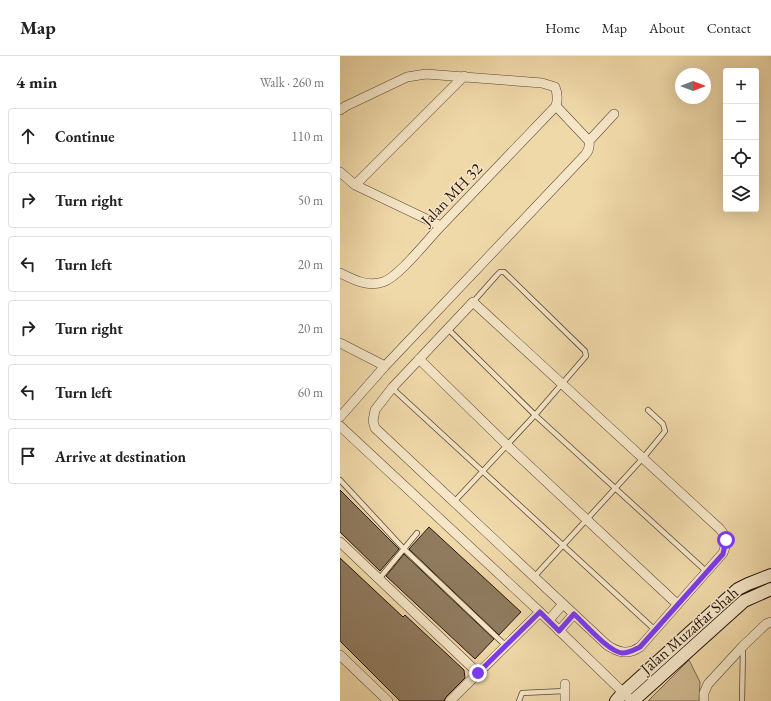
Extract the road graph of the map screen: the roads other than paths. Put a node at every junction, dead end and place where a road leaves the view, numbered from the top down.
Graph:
1 (464, 76) junction
2 (556, 106) junction
3 (340, 110) edge
4 (614, 114) dead end
5 (589, 141) junction
6 (340, 172) edge
7 (355, 185) junction
8 (441, 226) junction
9 (340, 273) edge
10 (473, 302) junction
11 (448, 329) junction
12 (340, 343) edge
13 (419, 359) junction
14 (385, 366) junction
15 (563, 384) junction
16 (392, 388) junction
17 (648, 410) dead end
18 (535, 415) junction
19 (340, 417) edge
20 (340, 426) edge
21 (507, 445) junction
22 (643, 458) junction
23 (483, 472) junction
24 (340, 480) edge
25 (615, 488) junction
26 (454, 502) junction
27 (586, 519) junction
28 (417, 534) dead end
29 (340, 542) edge
30 (563, 545) junction
31 (404, 549) junction
32 (707, 572) junction
33 (771, 575) edge
34 (534, 576) junction
35 (379, 579) junction
36 (771, 589) edge
37 (564, 604) junction
38 (677, 604) junction
39 (540, 612) junction
40 (574, 614) junction
41 (549, 620) junction
42 (771, 622) edge
43 (654, 629) junction
44 (559, 631) junction
45 (506, 646) junction
46 (742, 646) junction
47 (340, 655) edge
48 (478, 673) junction
49 (565, 688) joint
50 (619, 697) edge
51 (388, 701) edge
52 (450, 701) edge
53 (519, 701) edge
54 (565, 701) edge
55 (632, 701) edge
56 (704, 701) edge
57 (742, 701) edge

1 - 2 street
1 - 3 street
1 - 7 street
2 - 5 street
2 - 8 street, Jalan MH 32
4 - 5 street
5 - 14 street
6 - 7 street
7 - 8 street
8 - 9 street, Jalan MH 32
10 - 11 street
10 - 15 street
10 - 15 lane
11 - 13 street
11 - 18 lane
12 - 14 street
13 - 16 street
13 - 21 street
14 - 19 street
15 - 18 lane
15 - 22 street
16 - 23 lane
16 - 26 street
17 - 22 lane
18 - 21 lane
18 - 25 lane
20 - 39 street
21 - 23 lane
21 - 27 street
22 - 25 lane
22 - 32 street
23 - 26 lane
23 - 30 lane
24 - 31 lane
25 - 27 lane
25 - 32 lane
26 - 34 street
27 - 30 lane
27 - 38 street
28 - 31 lane
29 - 35 street
30 - 34 lane
30 - 43 lane
31 - 35 lane
31 - 45 lane
32 - 38 street
33 - 50 main road, Jalan Muzaffar Shah
34 - 37 street
35 - 48 street
36 - 55 main road, Jalan Muzaffar Shah
37 - 40 street
37 - 41 street
38 - 43 street
39 - 41 street
39 - 45 street
40 - 43 street
40 - 44 street
41 - 44 street
42 - 46 street
44 - 50 street
45 - 48 street
46 - 56 street
46 - 57 lane
47 - 51 street
48 - 52 street
49 - 53 lane
49 - 54 street
50 - 55 street

